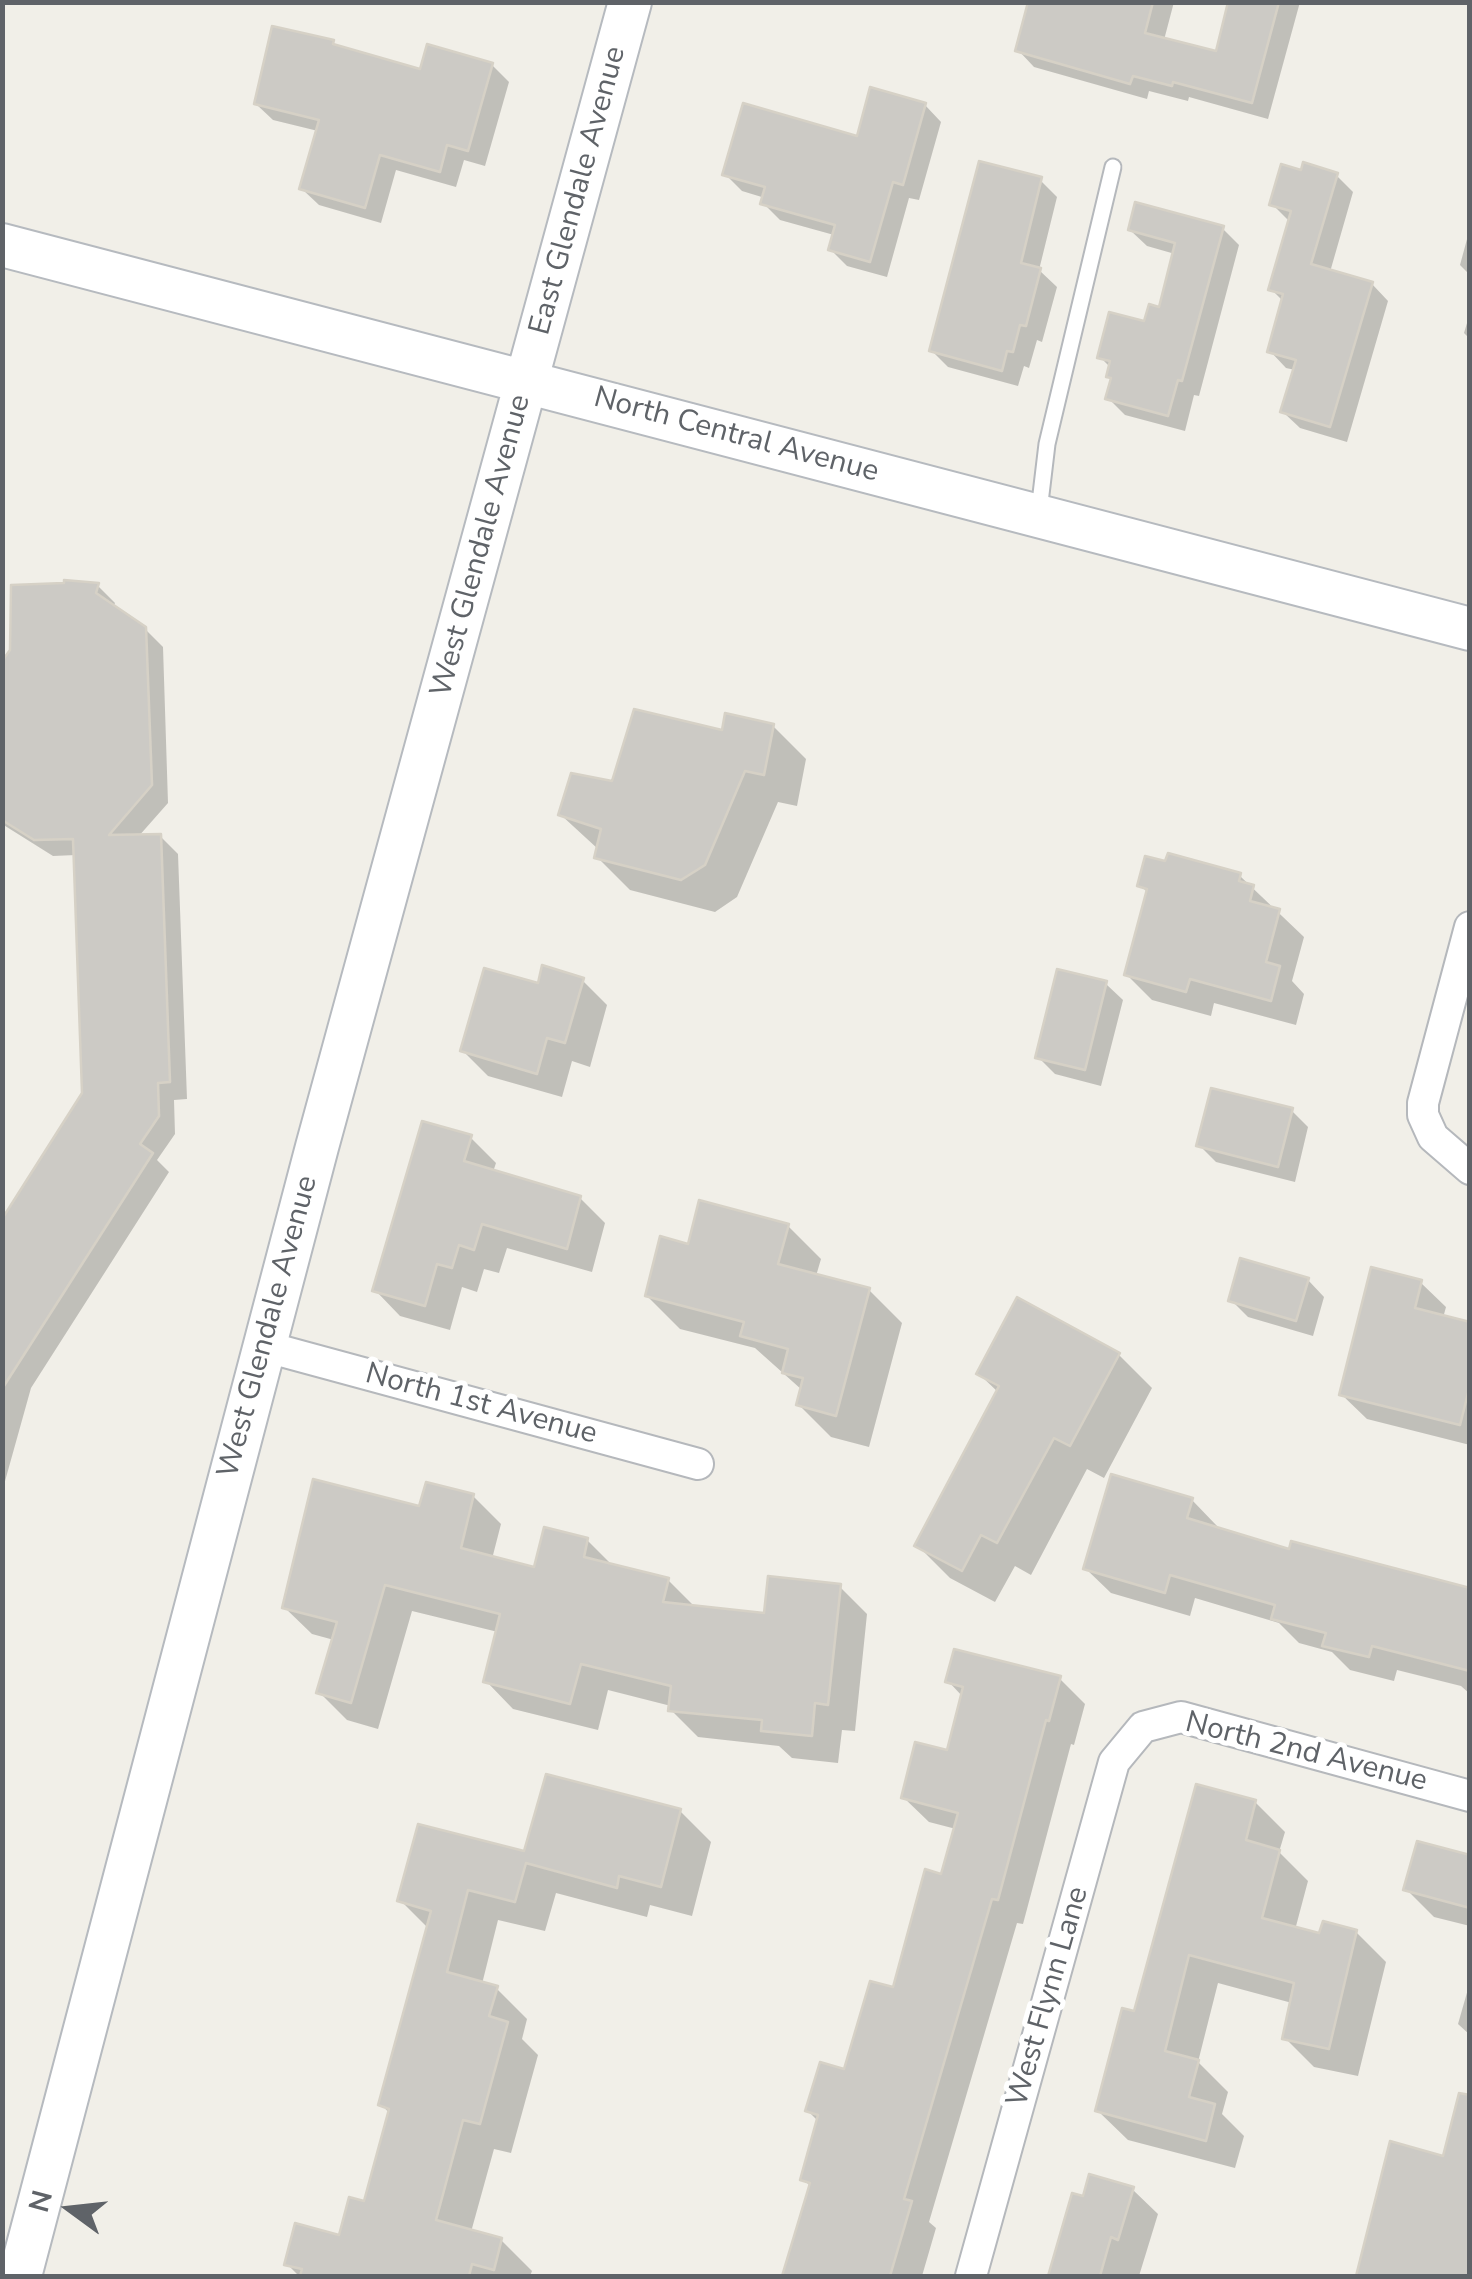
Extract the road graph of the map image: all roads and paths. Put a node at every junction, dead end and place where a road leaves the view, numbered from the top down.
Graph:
1 (630, 2) edge
2 (1113, 166) dead end
3 (2, 245) edge
4 (528, 380) junction
5 (1038, 515) junction
6 (1470, 629) edge
7 (1470, 927) edge
8 (1470, 1169) edge
9 (264, 1346) junction
10 (698, 1464) dead end
11 (1143, 1727) joint
12 (1470, 1796) edge
13 (20, 2276) edge
14 (971, 2276) edge

1 - 4 main road, East Glendale Avenue
2 - 5 lane
3 - 4 main road, North Central Avenue
4 - 5 main road, North Central Avenue
4 - 9 main road, West Glendale Avenue
5 - 6 main road, North Central Avenue
7 - 8 street
9 - 10 street, North 1st Avenue
9 - 13 main road, West Glendale Avenue
11 - 12 street, North 2nd Avenue
11 - 14 street, West Flynn Lane

